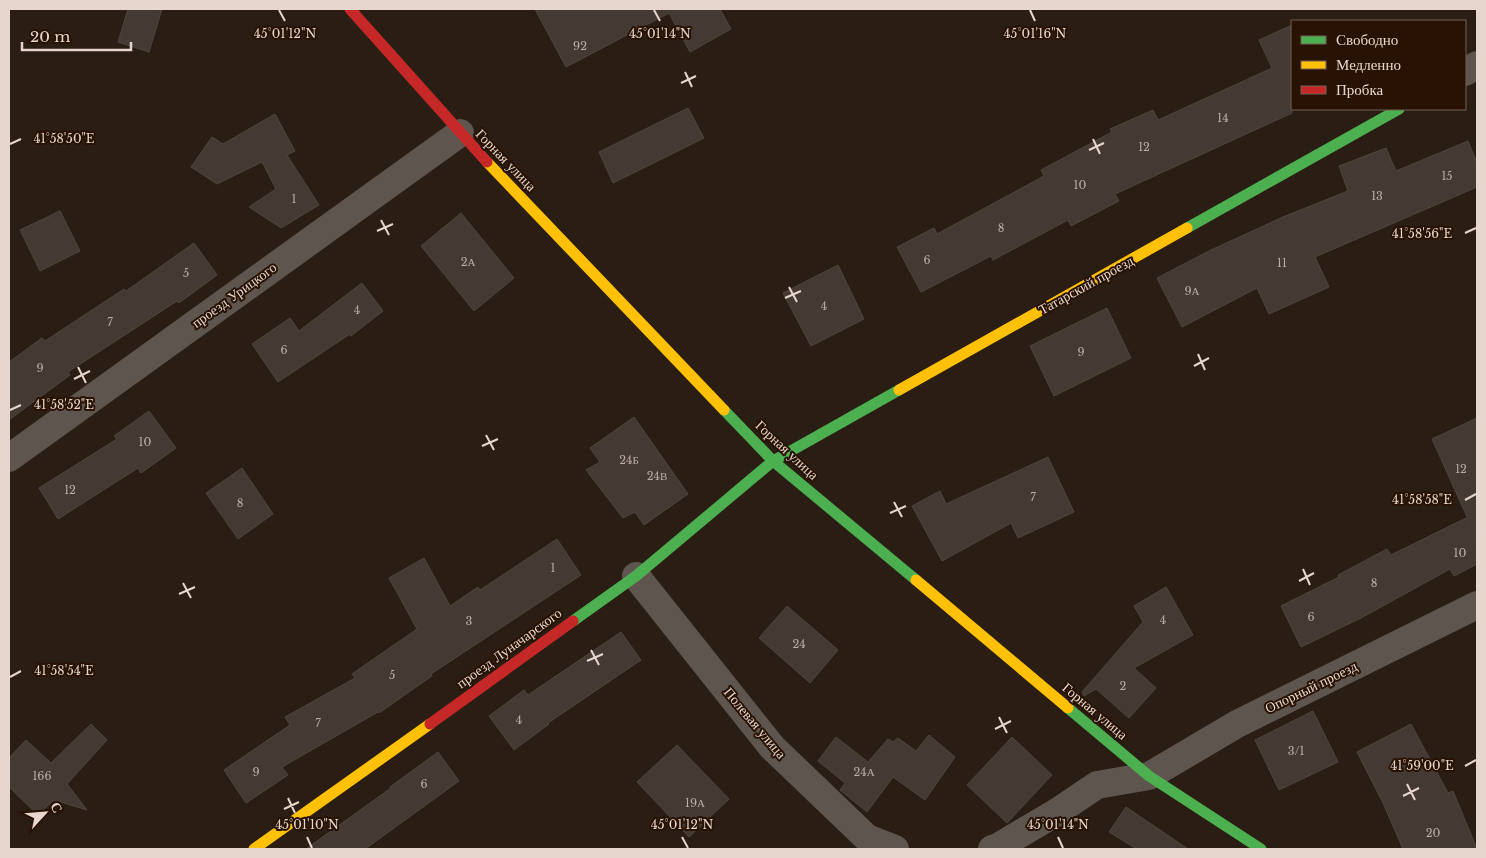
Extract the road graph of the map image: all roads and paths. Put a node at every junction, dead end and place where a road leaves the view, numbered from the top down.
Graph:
1 (358, 12) edge
2 (1477, 64) edge
3 (1466, 71) edge
4 (1397, 110) edge
5 (460, 133) junction
6 (9, 458) edge
7 (773, 461) junction
8 (636, 576) junction
9 (1477, 605) edge
10 (1149, 776) junction
11 (254, 849) edge
12 (895, 849) edge
13 (992, 849) edge
14 (1261, 849) edge

1 - 5 street, Горная улица
2 - 3 street
4 - 7 street, Татарский проезд
5 - 6 street, проезд Урицкого
5 - 7 street, Горная улица
7 - 8 street, проезд Луначарского
7 - 10 street, Горная улица
8 - 11 street, проезд Луначарского
8 - 12 street, Полевая улица
9 - 10 street, Опорный проезд
10 - 13 street
10 - 14 street, Горная улица

